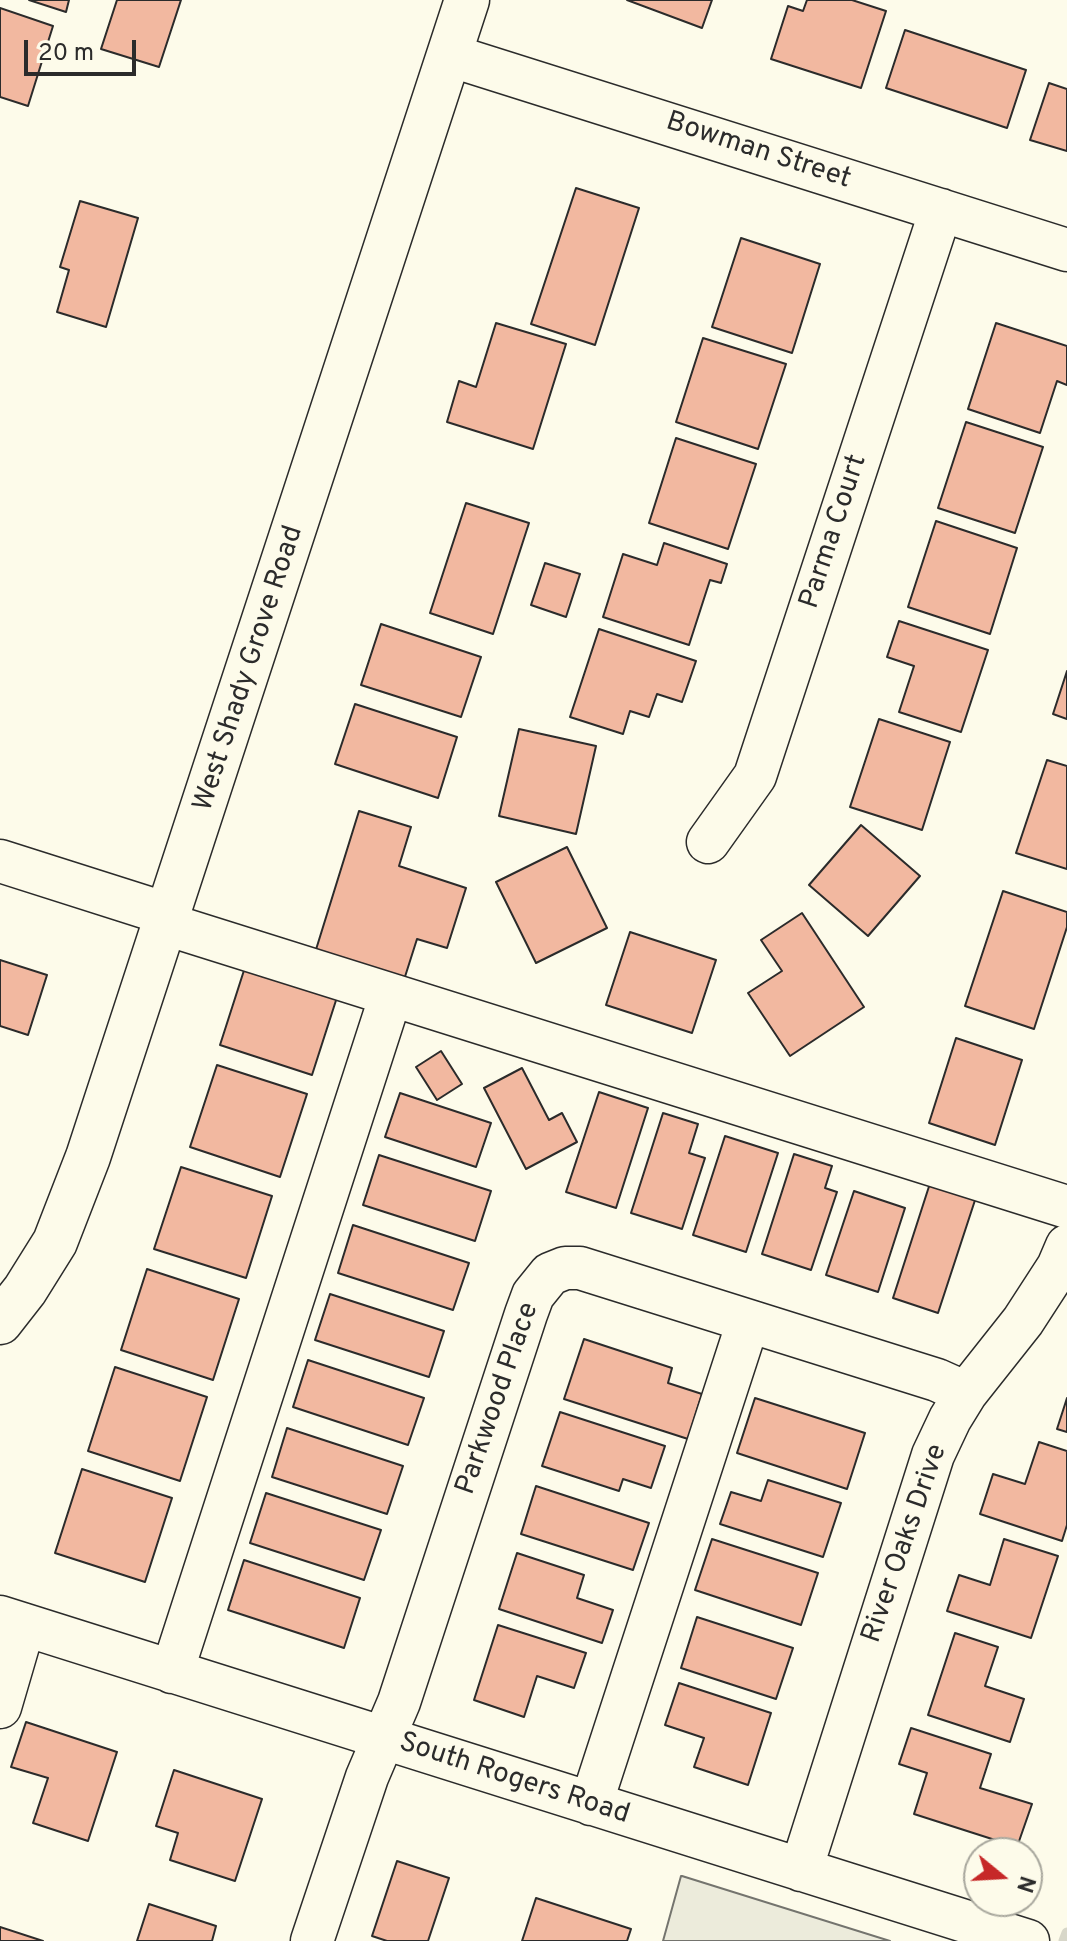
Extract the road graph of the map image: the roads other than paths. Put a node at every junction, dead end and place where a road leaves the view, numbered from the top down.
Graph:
1 (467, 0) edge
2 (449, 55) junction
3 (941, 210) junction
4 (1067, 250) edge
5 (708, 842) dead end
6 (0, 861) edge
7 (168, 920) junction
8 (391, 995) junction
9 (1067, 1207) edge
10 (1067, 1246) edge
11 (0, 1322) edge
12 (748, 1322) junction
13 (966, 1393) junction
14 (12, 1621) edge
15 (172, 1672) junction
16 (0, 1707) edge
17 (383, 1738) junction
18 (591, 1804) junction
19 (801, 1870) junction
20 (1024, 1940) edge
21 (312, 1941) edge

1 - 2 main road, West Shady Grove Road
2 - 3 street, Bowman Street
2 - 7 main road, West Shady Grove Road
3 - 4 street, Bowman Street
3 - 5 street, Parma Court
6 - 7 street
7 - 8 street
7 - 11 main road, West Shady Grove Road
8 - 9 street
8 - 15 street
10 - 13 street, River Oaks Drive
12 - 13 street, Parkwood Place
12 - 17 street, Parkwood Place
12 - 18 street
13 - 19 street, River Oaks Drive
14 - 15 street, South Rogers Road
14 - 16 street
15 - 17 street, South Rogers Road
17 - 18 street, South Rogers Road
17 - 21 street, Parkwood Place
18 - 19 street, South Rogers Road
19 - 20 street, South Rogers Road

